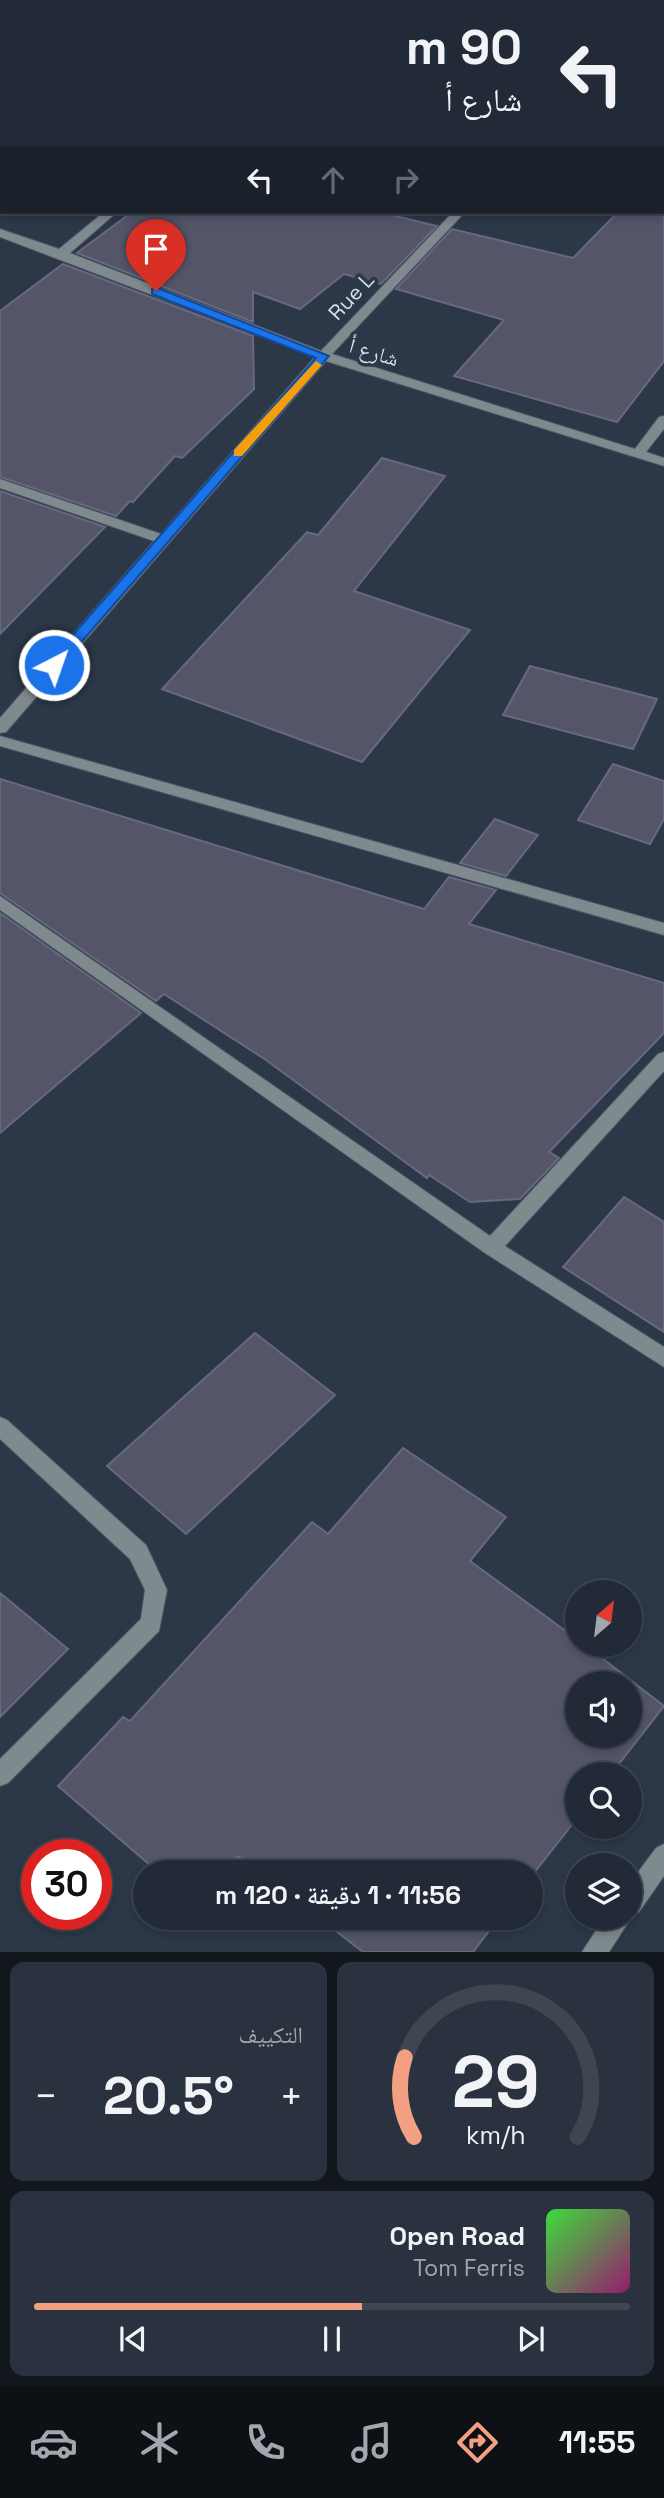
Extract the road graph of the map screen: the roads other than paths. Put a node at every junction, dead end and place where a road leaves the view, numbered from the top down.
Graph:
1 (109, 214) edge
2 (457, 214) edge
3 (0, 233) edge
4 (61, 254) junction
5 (323, 356) junction
6 (664, 420) edge
7 (638, 454) junction
8 (664, 462) edge
9 (0, 483) edge
10 (162, 539) junction
11 (0, 728) edge
12 (0, 741) edge
13 (0, 902) edge
14 (664, 929) edge
15 (664, 1059) edge
16 (492, 1247) junction
17 (664, 1358) edge
18 (0, 1426) edge
19 (0, 1775) edge
20 (664, 1856) edge
21 (642, 1886) edge
22 (610, 1930) edge
23 (594, 1952) edge

1 - 4 street
2 - 5 street, Rue L
3 - 4 street, شارع أ
4 - 5 street, شارع أ
5 - 7 street, شارع أ
5 - 10 street, Rue L
6 - 7 street
7 - 8 street, شارع أ
9 - 10 street
10 - 11 street, Rue L
12 - 14 street
13 - 16 street
15 - 16 street
16 - 17 street
18 - 19 street
20 - 21 street
22 - 23 street

